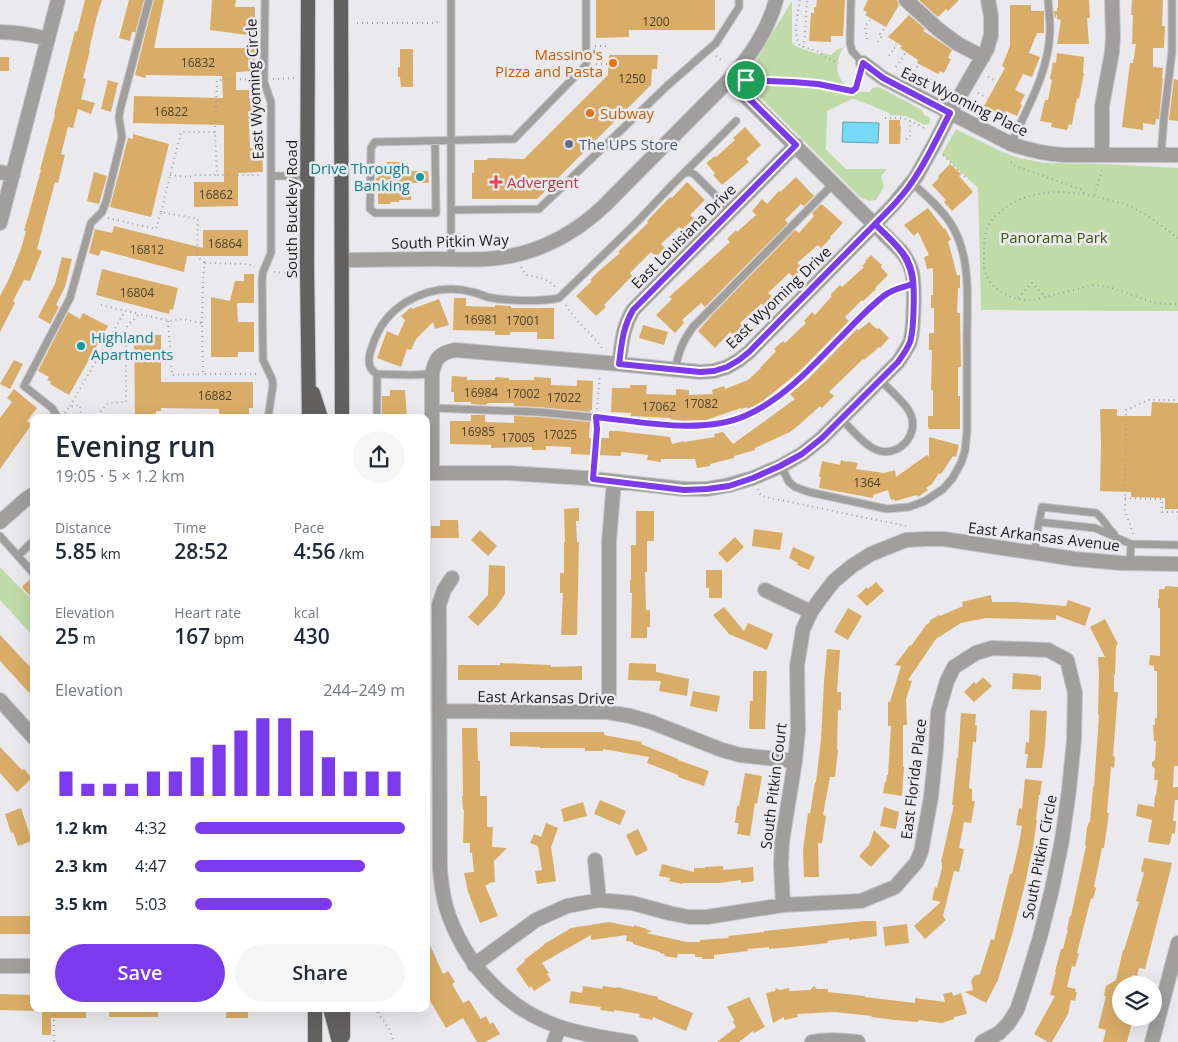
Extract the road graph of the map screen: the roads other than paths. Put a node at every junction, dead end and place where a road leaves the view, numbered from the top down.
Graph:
1 (58, 0) edge
2 (149, 0) edge
3 (265, 0) edge
4 (308, 0) edge
5 (451, 0) edge
6 (586, 0) edge
7 (739, 0) edge
8 (776, 0) edge
9 (851, 0) edge
10 (906, 0) edge
11 (988, 0) edge
12 (1048, 0) edge
13 (1112, 0) edge
14 (1172, 0) edge
15 (341, 1) edge
16 (0, 32) edge
17 (48, 39) junction
18 (983, 57) junction
19 (863, 63) joint
20 (730, 80) junction
21 (950, 113) junction
22 (736, 121) dead end
23 (435, 141) junction
24 (451, 141) junction
25 (1010, 144) junction
26 (796, 145) junction
27 (1160, 155) junction
28 (1178, 155) edge
29 (1103, 160) junction
30 (685, 173) junction
31 (6, 174) edge
32 (271, 176) junction
33 (307, 176) junction
34 (911, 182) junction
35 (834, 183) junction
36 (451, 210) junction
37 (730, 211) junction
38 (0, 224) edge
39 (875, 224) junction
40 (451, 259) junction
41 (342, 260) junction
42 (913, 284) junction
43 (619, 364) junction
44 (675, 370) junction
45 (377, 374) junction
46 (432, 374) junction
47 (308, 380) junction
48 (879, 380) junction
49 (432, 408) junction
50 (59, 414) edge
51 (269, 414) edge
52 (309, 414) edge
53 (320, 414) edge
54 (342, 414) edge
55 (377, 414) edge
56 (841, 419) junction
57 (430, 451) edge
58 (780, 466) junction
59 (430, 473) edge
60 (614, 481) junction
61 (30, 496) edge
62 (0, 522) edge
63 (1039, 522) junction
64 (0, 536) edge
65 (1118, 538) junction
66 (906, 540) joint
67 (30, 544) edge
68 (1131, 544) junction
69 (1178, 545) edge
70 (1034, 553) junction
71 (18, 556) junction
72 (1130, 563) junction
73 (1178, 564) edge
74 (30, 570) edge
75 (452, 578) dead end
76 (765, 590) dead end
77 (811, 612) junction
78 (1068, 660) joint
79 (0, 700) edge
80 (439, 711) junction
81 (607, 712) junction
82 (30, 734) edge
83 (795, 761) junction
84 (433, 847) edge
85 (595, 860) dead end
86 (599, 900) junction
87 (784, 904) junction
88 (1178, 943) edge
89 (474, 965) junction
90 (0, 966) edge
91 (30, 966) edge
92 (315, 1012) edge
93 (331, 1012) edge
94 (343, 1012) edge
95 (559, 1027) junction
96 (315, 1042) edge
97 (339, 1042) edge
98 (343, 1042) edge
99 (554, 1042) edge
100 (631, 1042) edge
101 (812, 1042) edge
102 (858, 1042) edge
103 (982, 1042) edge
104 (1152, 1042) edge

1 - 17 street
2 - 50 lane
3 - 32 lane, East Wyoming Circle
4 - 33 main road, South Buckley Road
5 - 24 lane
6 - 24 lane
7 - 36 lane
8 - 20 street, South Pitkin Way
9 - 19 lane
10 - 18 street
11 - 18 street, East Wyoming Drive
12 - 25 lane
13 - 29 street
14 - 27 lane
15 - 41 main road
16 - 17 street
17 - 31 street
18 - 21 street, East Wyoming Drive
19 - 21 street, East Wyoming Place
20 - 26 street
20 - 40 street, South Pitkin Way
21 - 25 street, East Wyoming Place
21 - 34 street, East Wyoming Drive
22 - 30 lane
23 - 23 lane
23 - 24 lane
24 - 36 lane
25 - 29 street, East Wyoming Place
26 - 35 street
26 - 37 street, East Louisiana Drive
27 - 28 street, East Wyoming Place
27 - 29 street, East Wyoming Place
30 - 37 lane
30 - 45 lane
31 - 38 street
32 - 33 lane, East Wyoming Circle
32 - 51 lane, East Wyoming Circle
33 - 47 main road, South Buckley Road
34 - 39 street, East Wyoming Drive
34 - 58 lane
35 - 39 street
35 - 44 lane
36 - 40 lane
37 - 43 street, East Louisiana Drive
39 - 42 street
39 - 44 street, East Wyoming Drive
40 - 41 street, South Pitkin Way
41 - 54 main road
42 - 48 street
42 - 49 lane
43 - 44 street, East Wyoming Drive
43 - 46 street, East Wyoming Drive
45 - 46 lane
45 - 55 lane
46 - 49 street, East Wyoming Drive
47 - 52 main road, South Buckley Road
47 - 53 main road
48 - 56 street
48 - 56 lane
49 - 57 street, East Wyoming Drive
56 - 58 street
58 - 60 street
59 - 60 street
60 - 81 street
61 - 62 street
63 - 65 lane
63 - 65 lane
63 - 70 lane
64 - 71 lane
65 - 68 lane
66 - 70 street, East Arkansas Avenue
66 - 77 street, South Pitkin Court
67 - 71 lane
68 - 69 lane
68 - 72 lane
70 - 72 street, East Arkansas Avenue
71 - 74 lane
72 - 73 street, East Arkansas Avenue
75 - 80 street
76 - 77 street
77 - 83 street, South Pitkin Court
78 - 87 street, East Florida Place
78 - 103 street, South Pitkin Circle
79 - 82 street
80 - 81 street, East Arkansas Drive
80 - 84 street
81 - 83 street, East Arkansas Drive
83 - 87 street, South Pitkin Court
84 - 89 street
85 - 86 street
86 - 87 street, East Florida Place
86 - 89 street, East Florida Place
88 - 104 street
89 - 95 street
90 - 91 street
92 - 96 main road
93 - 97 main road
94 - 98 main road
95 - 99 street
95 - 100 street
101 - 102 street

